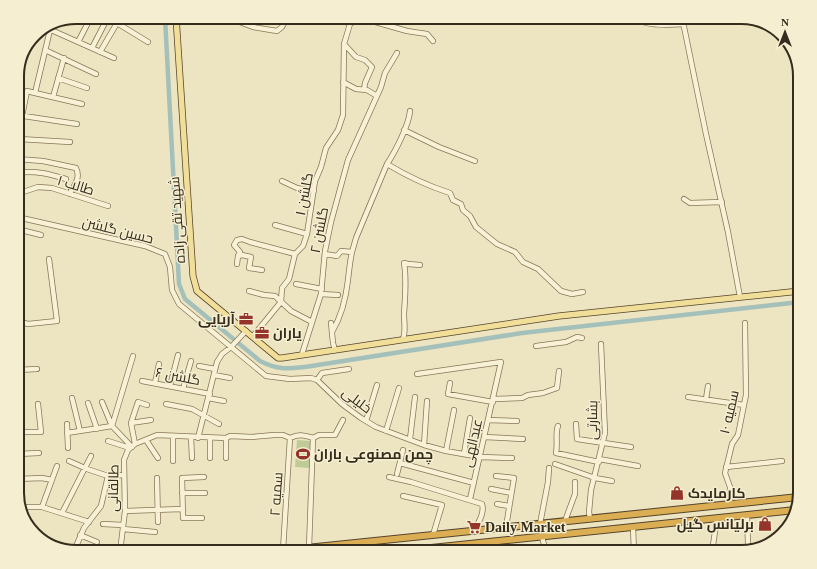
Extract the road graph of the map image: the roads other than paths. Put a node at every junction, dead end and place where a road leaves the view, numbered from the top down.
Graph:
1 (87, 24) edge
2 (104, 24) edge
3 (116, 24) edge
4 (119, 24) edge
5 (176, 24) edge
6 (248, 24) edge
7 (284, 24) edge
8 (350, 24) edge
9 (382, 24) edge
10 (659, 24) edge
11 (684, 24) joint
12 (253, 26) joint
13 (52, 30) edge
14 (48, 32) edge
15 (433, 41) dead end
16 (78, 42) junction
17 (148, 42) dead end
18 (344, 44) junction
19 (92, 48) junction
20 (45, 50) junction
21 (100, 52) junction
22 (397, 53) dead end
23 (64, 58) junction
24 (114, 58) dead end
25 (96, 74) dead end
26 (58, 78) junction
27 (343, 82) junction
28 (87, 88) dead end
29 (364, 90) junction
30 (35, 93) junction
31 (377, 96) junction
32 (53, 97) junction
33 (24, 102) edge
34 (82, 104) dead end
35 (410, 111) dead end
36 (24, 117) edge
37 (77, 124) dead end
38 (404, 130) junction
39 (24, 139) edge
40 (70, 142) dead end
41 (24, 160) edge
42 (475, 161) dead end
43 (387, 164) junction
44 (24, 172) edge
45 (66, 179) dead end
46 (282, 181) dead end
47 (314, 191) junction
48 (24, 192) edge
49 (70, 194) junction
50 (684, 199) dead end
51 (722, 202) junction
52 (108, 206) dead end
53 (24, 219) edge
54 (275, 225) dead end
55 (24, 231) edge
56 (307, 234) junction
57 (41, 235) dead end
58 (352, 252) junction
59 (295, 254) junction
60 (325, 254) junction
61 (238, 256) junction
62 (49, 259) dead end
63 (237, 264) dead end
64 (420, 265) dead end
65 (262, 270) dead end
66 (296, 284) dead end
67 (249, 291) dead end
68 (321, 292) junction
69 (583, 292) dead end
70 (793, 292) edge
71 (338, 295) dead end
72 (740, 297) junction
73 (281, 302) junction
74 (312, 322) junction
75 (24, 323) edge
76 (331, 323) dead end
77 (745, 323) dead end
78 (246, 331) junction
79 (332, 332) junction
80 (253, 336) junction
81 (582, 338) dead end
82 (403, 339) junction
83 (601, 344) dead end
84 (536, 346) dead end
85 (231, 347) junction
86 (335, 350) junction
87 (302, 354) junction
88 (178, 355) dead end
89 (133, 356) dead end
90 (191, 361) dead end
91 (160, 364) dead end
92 (199, 366) dead end
93 (37, 369) dead end
94 (215, 369) junction
95 (349, 369) dead end
96 (24, 370) edge
97 (559, 371) dead end
98 (417, 374) dead end
99 (214, 375) junction
100 (230, 378) dead end
101 (316, 380) junction
102 (142, 381) dead end
103 (154, 383) junction
104 (450, 383) dead end
105 (377, 385) dead end
106 (170, 386) junction
107 (708, 386) dead end
108 (399, 388) dead end
109 (183, 389) junction
110 (209, 396) junction
111 (415, 397) dead end
112 (688, 397) dead end
113 (72, 398) dead end
114 (706, 399) junction
115 (493, 400) junction
116 (224, 401) dead end
117 (428, 401) dead end
118 (102, 402) dead end
119 (88, 403) dead end
120 (38, 404) dead end
121 (166, 404) dead end
122 (147, 405) dead end
123 (744, 405) junction
124 (454, 410) dead end
125 (204, 416) junction
126 (470, 418) dead end
127 (151, 420) dead end
128 (343, 420) dead end
129 (488, 420) junction
130 (366, 421) junction
131 (517, 421) dead end
132 (131, 423) junction
133 (67, 424) dead end
134 (219, 424) dead end
135 (576, 424) dead end
136 (112, 426) junction
137 (558, 426) dead end
138 (97, 429) junction
139 (80, 431) junction
140 (386, 431) junction
141 (24, 432) edge
142 (67, 433) junction
143 (173, 437) junction
144 (191, 437) junction
145 (484, 437) junction
146 (198, 438) junction
147 (210, 438) junction
148 (226, 438) junction
149 (290, 438) junction
150 (313, 438) junction
151 (410, 439) junction
152 (523, 439) dead end
153 (146, 440) junction
154 (108, 441) dead end
155 (603, 443) junction
156 (424, 445) junction
157 (132, 446) junction
158 (631, 447) dead end
159 (68, 448) dead end
160 (403, 450) dead end
161 (446, 451) junction
162 (39, 453) dead end
163 (24, 454) edge
164 (464, 454) junction
165 (91, 456) dead end
166 (480, 457) junction
167 (158, 458) dead end
168 (192, 458) dead end
169 (210, 458) dead end
170 (226, 458) dead end
171 (512, 458) dead end
172 (69, 461) dead end
173 (172, 461) dead end
174 (599, 461) junction
175 (782, 461) dead end
176 (400, 463) junction
177 (555, 464) dead end
178 (57, 466) dead end
179 (638, 466) dead end
180 (726, 467) junction
181 (85, 468) junction
182 (549, 468) dead end
183 (397, 474) dead end
184 (108, 476) junction
185 (124, 476) junction
186 (389, 476) dead end
187 (496, 476) dead end
188 (204, 477) dead end
189 (157, 478) dead end
190 (594, 478) junction
191 (24, 479) edge
192 (52, 480) junction
193 (612, 481) dead end
194 (575, 482) dead end
195 (474, 483) junction
196 (491, 489) dead end
197 (205, 492) dead end
198 (182, 493) junction
199 (511, 493) junction
200 (402, 496) dead end
201 (793, 498) edge
202 (470, 499) junction
203 (497, 504) dead end
204 (730, 504) junction
205 (509, 506) junction
206 (26, 507) edge
207 (42, 507) junction
208 (182, 509) junction
209 (158, 510) junction
210 (790, 511) edge
211 (125, 512) junction
212 (62, 513) junction
213 (747, 515) junction
214 (202, 518) dead end
215 (717, 518) junction
216 (590, 519) junction
217 (565, 521) junction
218 (88, 522) junction
219 (158, 522) dead end
220 (479, 522) junction
221 (103, 524) dead end
222 (540, 524) junction
223 (123, 527) junction
224 (506, 527) junction
225 (633, 527) junction
226 (483, 530) junction
227 (474, 531) junction
228 (155, 532) dead end
229 (80, 535) junction
230 (433, 535) junction
231 (542, 537) junction
232 (97, 542) dead end
233 (491, 542) junction
234 (748, 544) dead end
235 (76, 545) edge
236 (121, 545) edge
237 (283, 545) edge
238 (309, 545) edge
239 (338, 545) edge
240 (475, 545) edge
241 (490, 545) edge
242 (544, 545) edge
243 (634, 545) edge
244 (713, 545) edge

1 - 16 street
2 - 19 street
3 - 21 street
4 - 17 street
5 - 78 main road, شهید تقی زاده
6 - 12 street
7 - 12 street
8 - 18 street, گلشن ۱
9 - 15 street
10 - 11 street
11 - 51 street
13 - 16 street
14 - 20 street
16 - 19 street
18 - 27 street, گلشن ۱
18 - 29 street
19 - 21 street
20 - 23 street
20 - 30 street
21 - 24 street
22 - 31 street, گلشن ۲
23 - 25 street
23 - 26 street
26 - 28 street
26 - 32 street
27 - 29 street
27 - 47 street, گلشن ۱
29 - 31 street
30 - 32 street
30 - 33 street
31 - 60 street, گلشن ۲
32 - 34 street
35 - 38 street
36 - 37 street
38 - 42 street
38 - 43 street
39 - 40 street
41 - 49 street
43 - 58 street
43 - 69 street
44 - 45 street
46 - 47 street
47 - 56 street, گلشن ۱
48 - 49 street, طالب ۱
49 - 52 street, طالب ۱
50 - 51 street
51 - 72 street
53 - 85 street, حسین گلشن
54 - 56 street
55 - 57 street
56 - 59 street, گلشن ۱
58 - 60 street
58 - 79 street
59 - 61 street
59 - 73 street, گلشن ۱
60 - 68 street, گلشن ۲
61 - 63 street
61 - 65 street
62 - 75 street
64 - 82 street
66 - 68 street
67 - 73 street
68 - 71 street
68 - 74 street, گلشن ۲
70 - 72 main road
72 - 82 main road
73 - 74 street
73 - 80 street, گلشن ۱
74 - 87 street, گلشن ۲
76 - 79 street
77 - 123 street, سمیه ۱۰
78 - 80 main road, شهید تقی زاده
78 - 85 street
79 - 86 street
80 - 87 main road, شهید تقی زاده
81 - 84 street
82 - 86 main road
83 - 155 street, بشارتی
85 - 94 street
85 - 101 street
86 - 87 main road
88 - 106 street
89 - 136 street
90 - 109 street
91 - 103 street
92 - 94 street
93 - 96 street
94 - 99 street
95 - 101 street
97 - 115 street
98 - 115 street, عبدالهی
99 - 100 street
99 - 110 street
101 - 130 street, خلیلی
102 - 103 street, گلشن ۶
103 - 106 street, گلشن ۶
104 - 115 street
105 - 130 street
106 - 109 street, گلشن ۶
107 - 114 street
108 - 140 street
109 - 110 street, گلشن ۶
110 - 116 street, گلشن ۶
110 - 125 street
111 - 151 street
112 - 114 street
113 - 139 street
114 - 123 street
115 - 129 street, عبدالهی
117 - 156 street
118 - 136 street
119 - 138 street
120 - 141 street
121 - 125 street
122 - 132 street
123 - 180 street, سمیه ۱۰
124 - 161 street
125 - 134 street
125 - 146 street
126 - 164 street
127 - 132 street
128 - 150 street
129 - 131 street
129 - 145 street, عبدالهی
130 - 140 street, خلیلی
132 - 157 street
133 - 142 street
135 - 155 street
136 - 138 street
136 - 157 street
137 - 174 street
138 - 139 street
139 - 142 street
140 - 151 street, خلیلی
142 - 159 street
143 - 144 street
143 - 153 street
143 - 173 street
144 - 146 street
144 - 168 street
145 - 152 street
145 - 166 street, عبدالهی
146 - 147 street
147 - 148 street
147 - 169 street
148 - 149 street
148 - 170 street
149 - 150 street
149 - 237 street, سمیه ۲
150 - 238 street
151 - 156 street, خلیلی
153 - 157 street
153 - 167 street
154 - 157 street
155 - 158 street
155 - 174 street, بشارتی
156 - 161 street, خلیلی
157 - 185 street, طالقانی
160 - 176 street
161 - 164 street, خلیلی
162 - 163 street
164 - 166 street, خلیلی
165 - 181 street
166 - 171 street, خلیلی
166 - 195 street, عبدالهی
172 - 181 street
174 - 179 street
174 - 190 street, بشارتی
175 - 180 street
176 - 183 street
176 - 195 street
177 - 190 street
178 - 192 street
180 - 204 street, سمیه ۱۰
181 - 184 street
181 - 212 street
182 - 222 street
184 - 185 street
184 - 218 street
185 - 211 street, طالقانی
186 - 202 street
187 - 199 street
188 - 198 street
189 - 209 street
190 - 193 street
190 - 216 street, بشارتی
191 - 192 street
192 - 207 street
194 - 217 street
195 - 202 street, عبدالهی
196 - 199 street
197 - 198 street
198 - 208 street
199 - 205 street
200 - 230 street
201 - 204 highway
202 - 220 street
203 - 205 street
204 - 216 highway
205 - 224 street
206 - 207 street
207 - 212 street
208 - 209 street
208 - 214 street
209 - 211 street
209 - 219 street
210 - 213 highway
211 - 223 street, طالقانی
212 - 218 street
213 - 215 highway
213 - 234 street
215 - 225 highway
215 - 244 street
216 - 217 highway
217 - 222 highway
218 - 229 street
220 - 226 street
220 - 227 street
221 - 223 street
222 - 224 highway
223 - 228 street
223 - 236 street, طالقانی
224 - 226 highway
225 - 231 highway
225 - 243 street
226 - 227 highway
227 - 230 highway
229 - 232 street
229 - 235 street
230 - 239 highway
231 - 233 highway
231 - 242 street
233 - 240 highway
233 - 241 street

